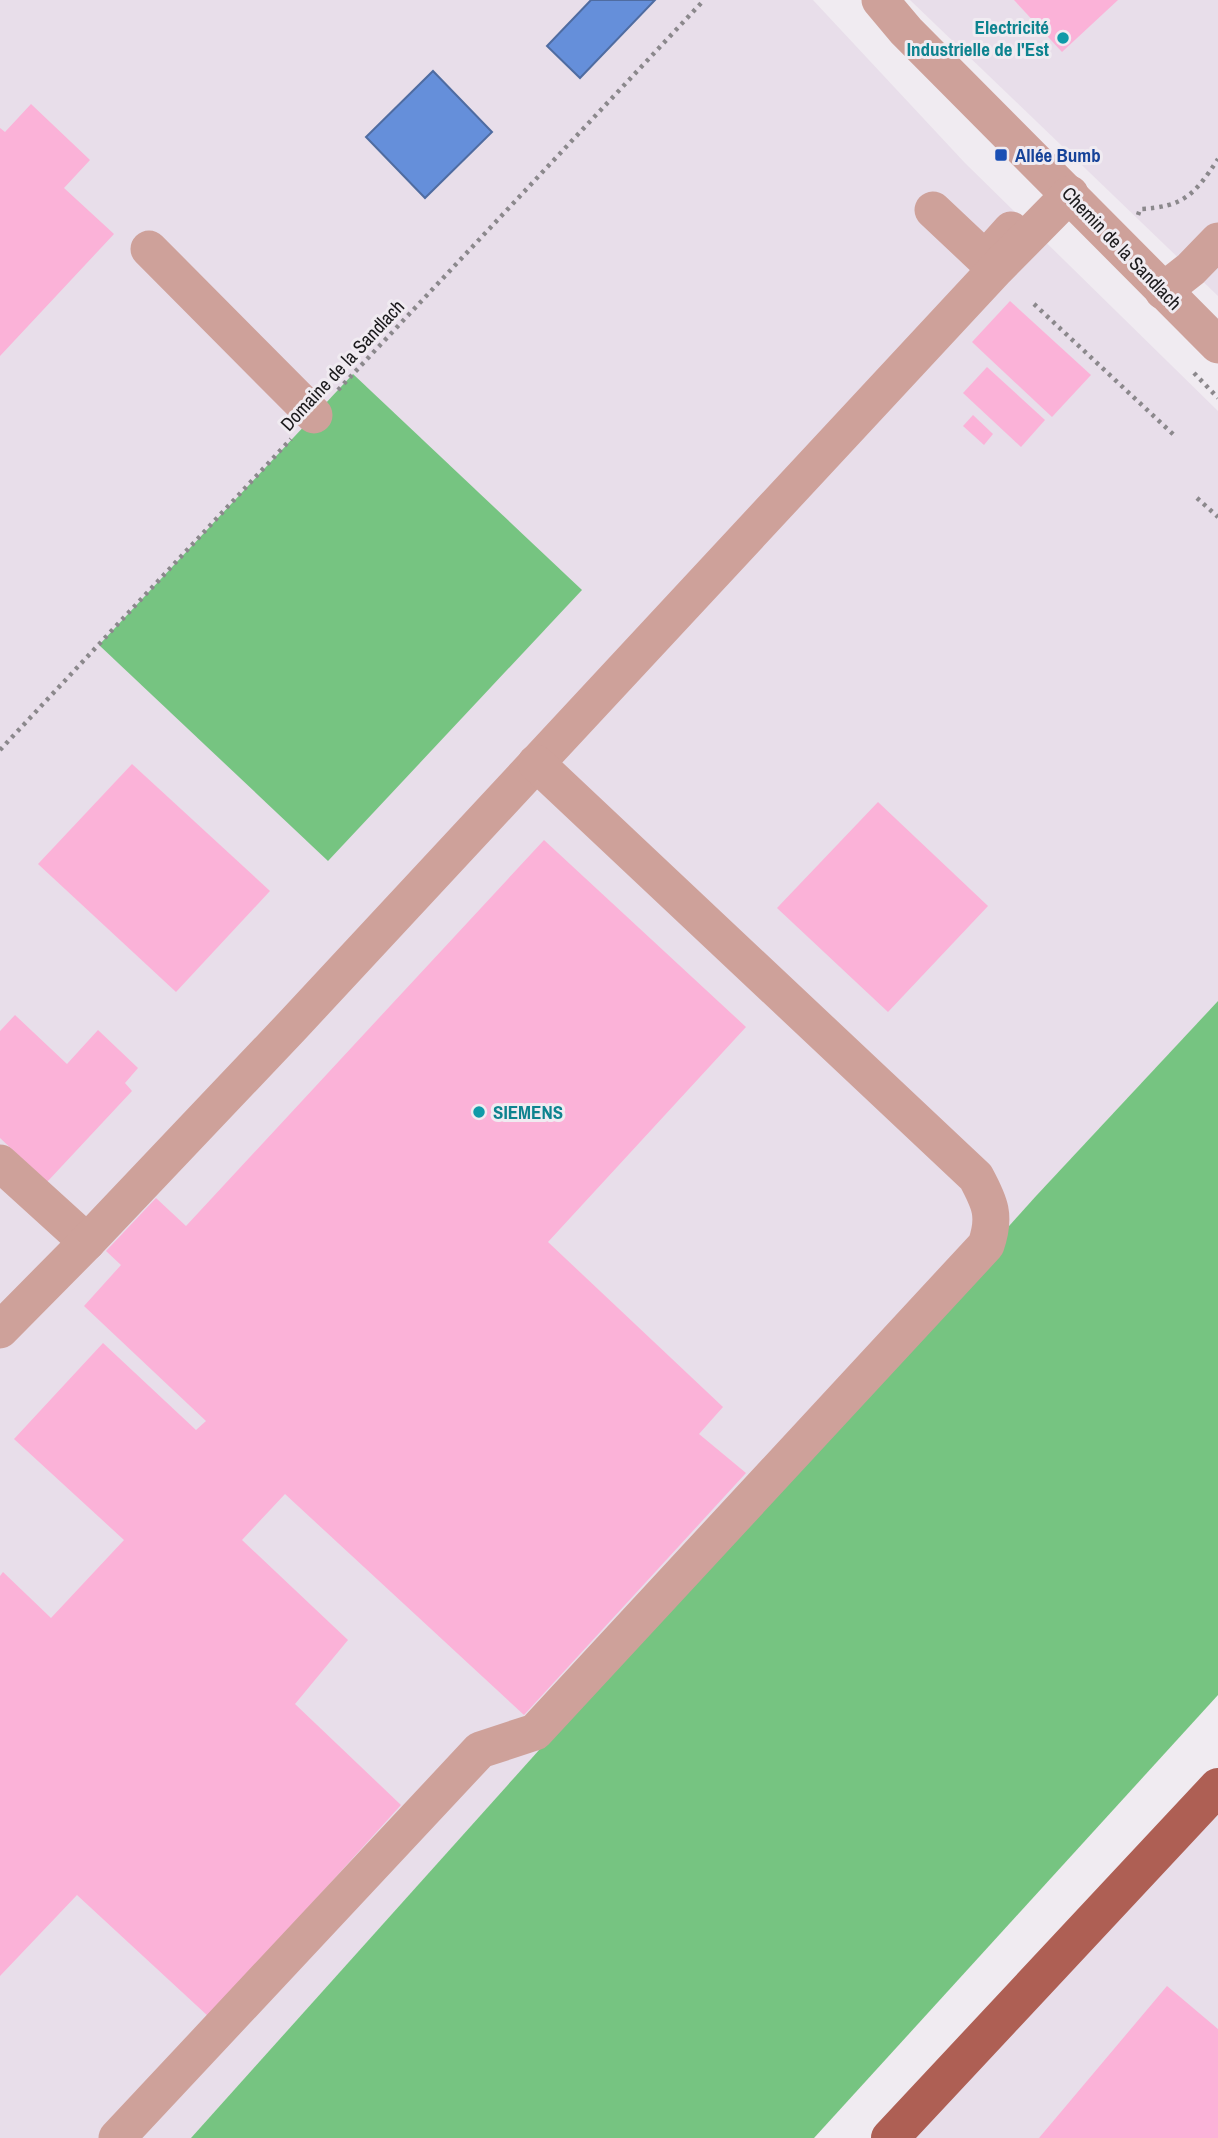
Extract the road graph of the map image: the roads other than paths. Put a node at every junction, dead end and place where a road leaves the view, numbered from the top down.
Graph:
1 (880, 0) edge
2 (1063, 187) junction
3 (933, 210) dead end
4 (1218, 241) edge
5 (149, 249) dead end
6 (1163, 291) junction
7 (1218, 345) edge
8 (314, 415) road end
9 (536, 763) junction
10 (0, 1163) edge
11 (87, 1242) junction
12 (0, 1329) edge
13 (1218, 1787) edge
14 (117, 2138) edge
15 (890, 2138) edge

1 - 2 street, Chemin de la Sandlach
2 - 3 street
2 - 6 street, Chemin de la Sandlach
2 - 9 street
4 - 6 street
5 - 8 street
6 - 7 street, Chemin de la Sandlach
9 - 11 street
9 - 14 street
10 - 11 street
11 - 12 street
13 - 15 main road

